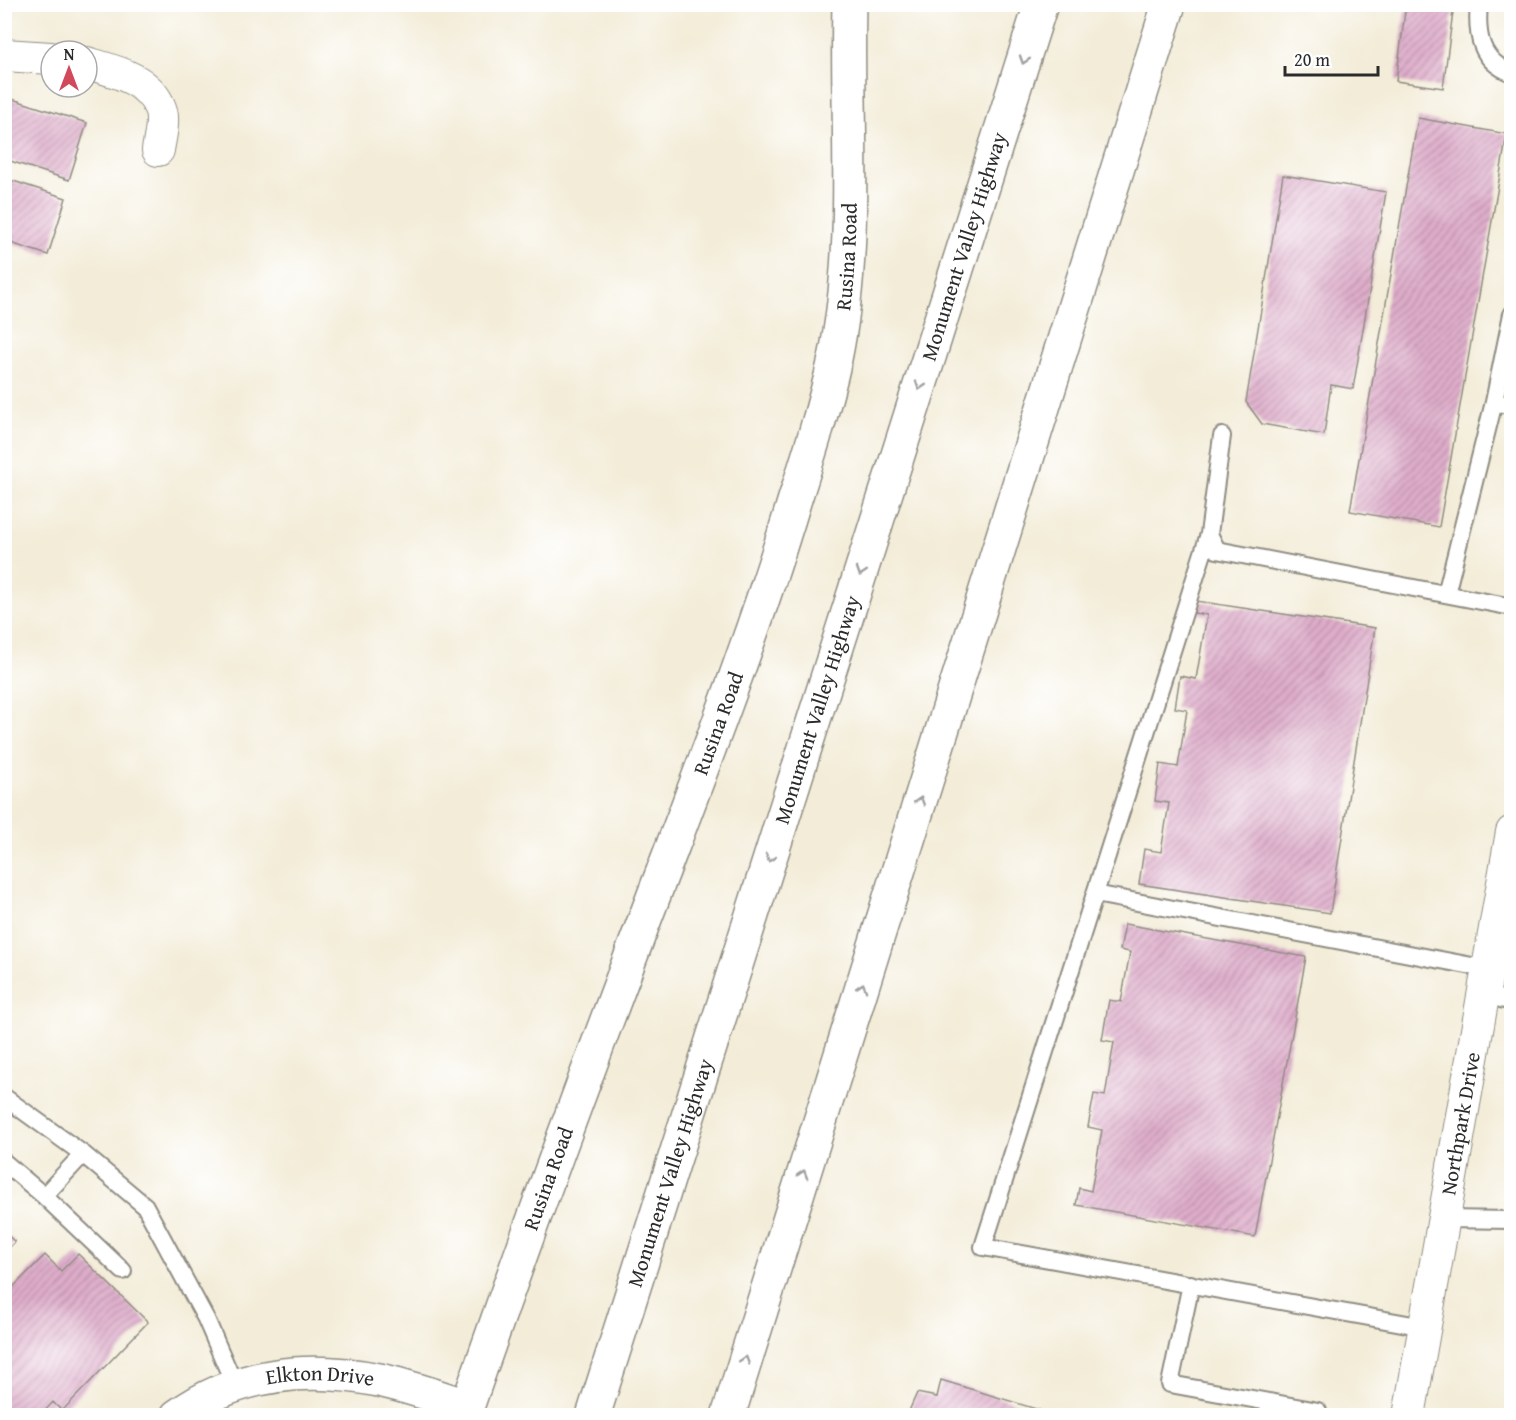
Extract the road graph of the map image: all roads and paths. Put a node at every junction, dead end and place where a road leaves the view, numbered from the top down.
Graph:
1 (849, 4) edge
2 (1041, 4) edge
3 (1169, 4) edge
4 (1479, 4) edge
5 (4, 55) edge
6 (39, 57) edge
7 (99, 67) edge
8 (1512, 73) edge
9 (158, 150) dead end
10 (1512, 314) edge
11 (1494, 402) junction
12 (1512, 406) edge
13 (1222, 436) dead end
14 (1209, 534) junction
15 (1446, 594) junction
16 (1512, 607) edge
17 (1512, 832) edge
18 (1095, 894) junction
19 (1494, 988) edge
20 (4, 1097) edge
21 (83, 1154) junction
22 (4, 1162) edge
23 (44, 1196) junction
24 (1443, 1219) junction
25 (1512, 1220) edge
26 (123, 1271) dead end
27 (1191, 1284) junction
28 (1424, 1327) junction
29 (235, 1386) junction
30 (465, 1411) edge
31 (177, 1416) edge
32 (593, 1416) edge
33 (728, 1416) edge
34 (1318, 1416) edge
35 (1409, 1416) edge

1 - 30 main road, Rusina Road
2 -> 32 main road, Monument Valley Highway
33 -> 3 main road
4 - 8 lane
5 - 6 street
7 - 9 street
10 - 11 lane
11 - 12 lane
11 - 15 lane
13 - 14 lane
14 - 15 lane
14 - 18 lane
15 - 16 lane
17 - 19 street, Northpark Drive
18 - 19 lane
18 - 27 lane
19 - 24 street, Northpark Drive
20 - 21 lane
21 - 23 lane
21 - 29 lane
22 - 23 lane
23 - 26 lane
24 - 25 lane
24 - 28 street, Northpark Drive
27 - 28 lane
27 - 34 lane
28 - 35 street, Northpark Drive
29 - 30 main road, Elkton Drive
29 - 31 main road, Elkton Drive

